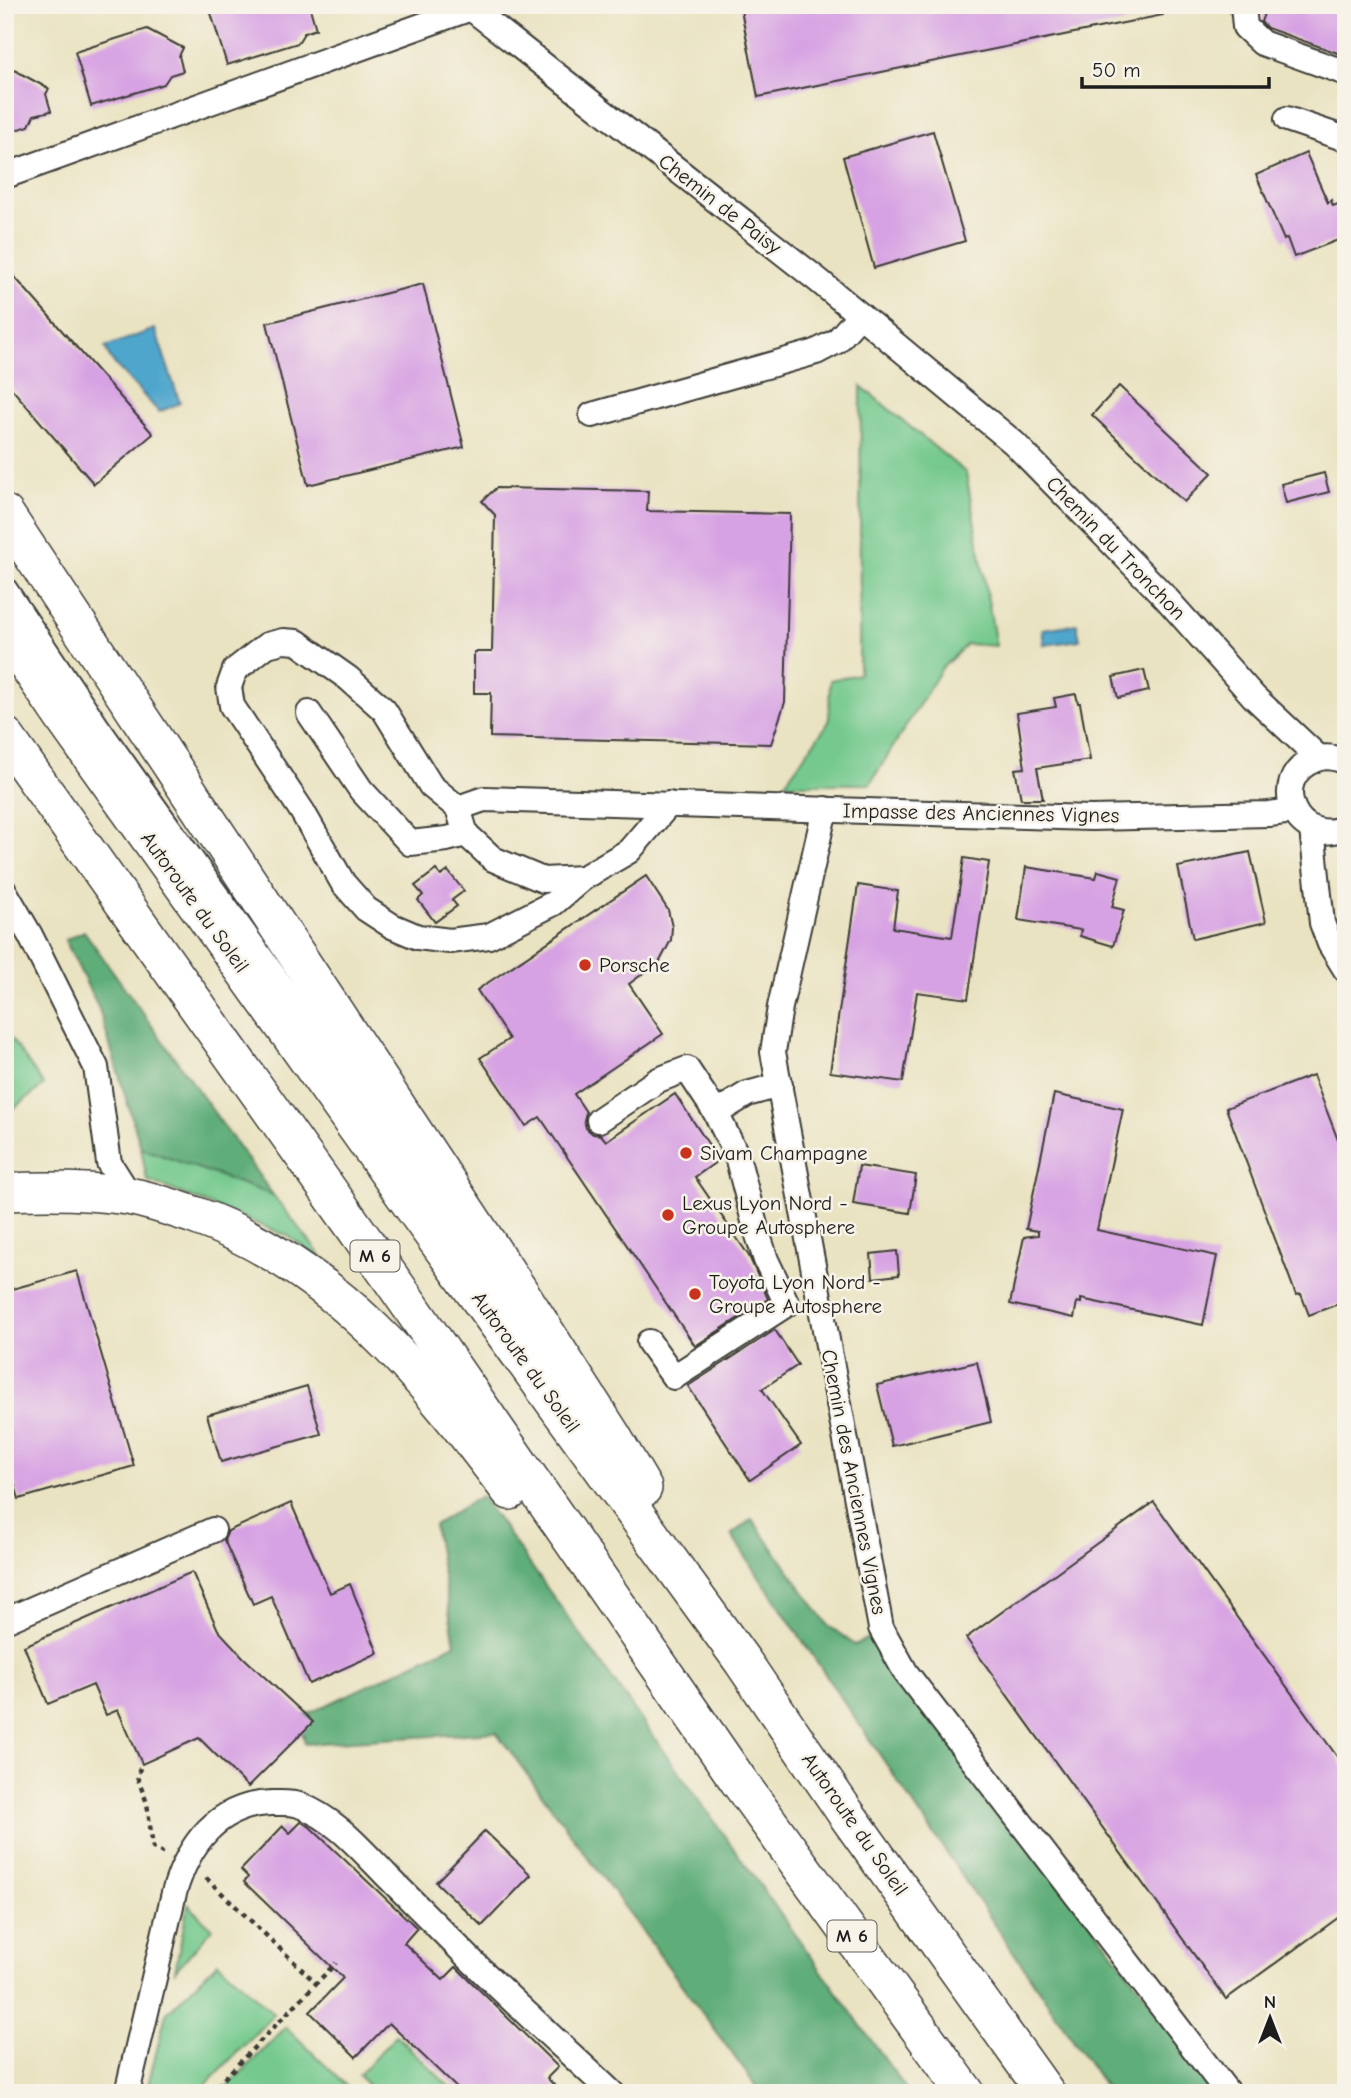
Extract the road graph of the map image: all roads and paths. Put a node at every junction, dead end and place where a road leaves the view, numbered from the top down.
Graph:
1 (1243, 5) edge
2 (469, 7) edge
3 (1346, 73) edge
4 (1287, 120) dead end
5 (1346, 139) edge
6 (5, 176) edge
7 (860, 315) junction
8 (971, 406) joint
9 (592, 415) dead end
10 (5, 514) edge
11 (5, 590) edge
12 (5, 632) edge
13 (309, 713) dead end
14 (5, 736) edge
15 (1346, 762) edge
16 (1309, 763) junction
17 (668, 804) junction
18 (458, 808) junction
19 (825, 809) junction
20 (1293, 811) junction
21 (1330, 829) edge
22 (466, 834) junction
23 (583, 878) junction
24 (5, 892) edge
25 (1346, 970) edge
26 (779, 1085) junction
27 (716, 1113) junction
28 (599, 1119) dead end
29 (5, 1192) edge
30 (130, 1196) junction
31 (818, 1292) junction
32 (787, 1304) junction
33 (649, 1342) dead end
34 (611, 1434) junction
35 (213, 1530) dead end
36 (5, 1621) edge
37 (743, 1662) junction
38 (140, 1768) dead end
39 (738, 1780) junction
40 (165, 1854) dead end
41 (200, 1872) dead end
42 (336, 1963) dead end
43 (316, 1983) junction
44 (127, 2093) edge
45 (210, 2093) edge
46 (612, 2093) edge
47 (966, 2093) edge
48 (1046, 2093) edge
49 (1228, 2093) edge

1 - 3 street
2 - 6 street
2 - 7 street, Chemin de Paisy
4 - 5 street
7 - 8 street, Chemin de Paisy
7 - 9 street
8 - 16 street, Chemin du Tronchon
10 - 34 highway
11 - 34 street
12 - 37 highway, Autoroute du Soleil / M 6
13 - 22 street
14 - 39 highway, M 6
15 - 16 street
16 - 20 street
17 - 18 street, Impasse des Anciennes Vignes
17 - 19 street, Impasse des Anciennes Vignes
17 - 23 street
18 - 22 street
18 - 23 street
19 - 20 street, Impasse des Anciennes Vignes
19 - 26 street, Chemin des Anciennes Vignes
20 - 21 street
21 - 25 street
22 - 23 street
24 - 30 street
26 - 27 street
26 - 31 street, Chemin des Anciennes Vignes
27 - 28 street
27 - 32 street
29 - 30 highway
30 - 39 highway
31 - 32 street
31 - 49 street, Chemin des Anciennes Vignes
32 - 33 street
34 - 37 highway
35 - 36 street
37 - 48 highway, Autoroute du Soleil / M 6
38 - 40 path
39 - 47 highway, M 6
41 - 43 path
42 - 43 path
43 - 45 path
44 - 46 street

